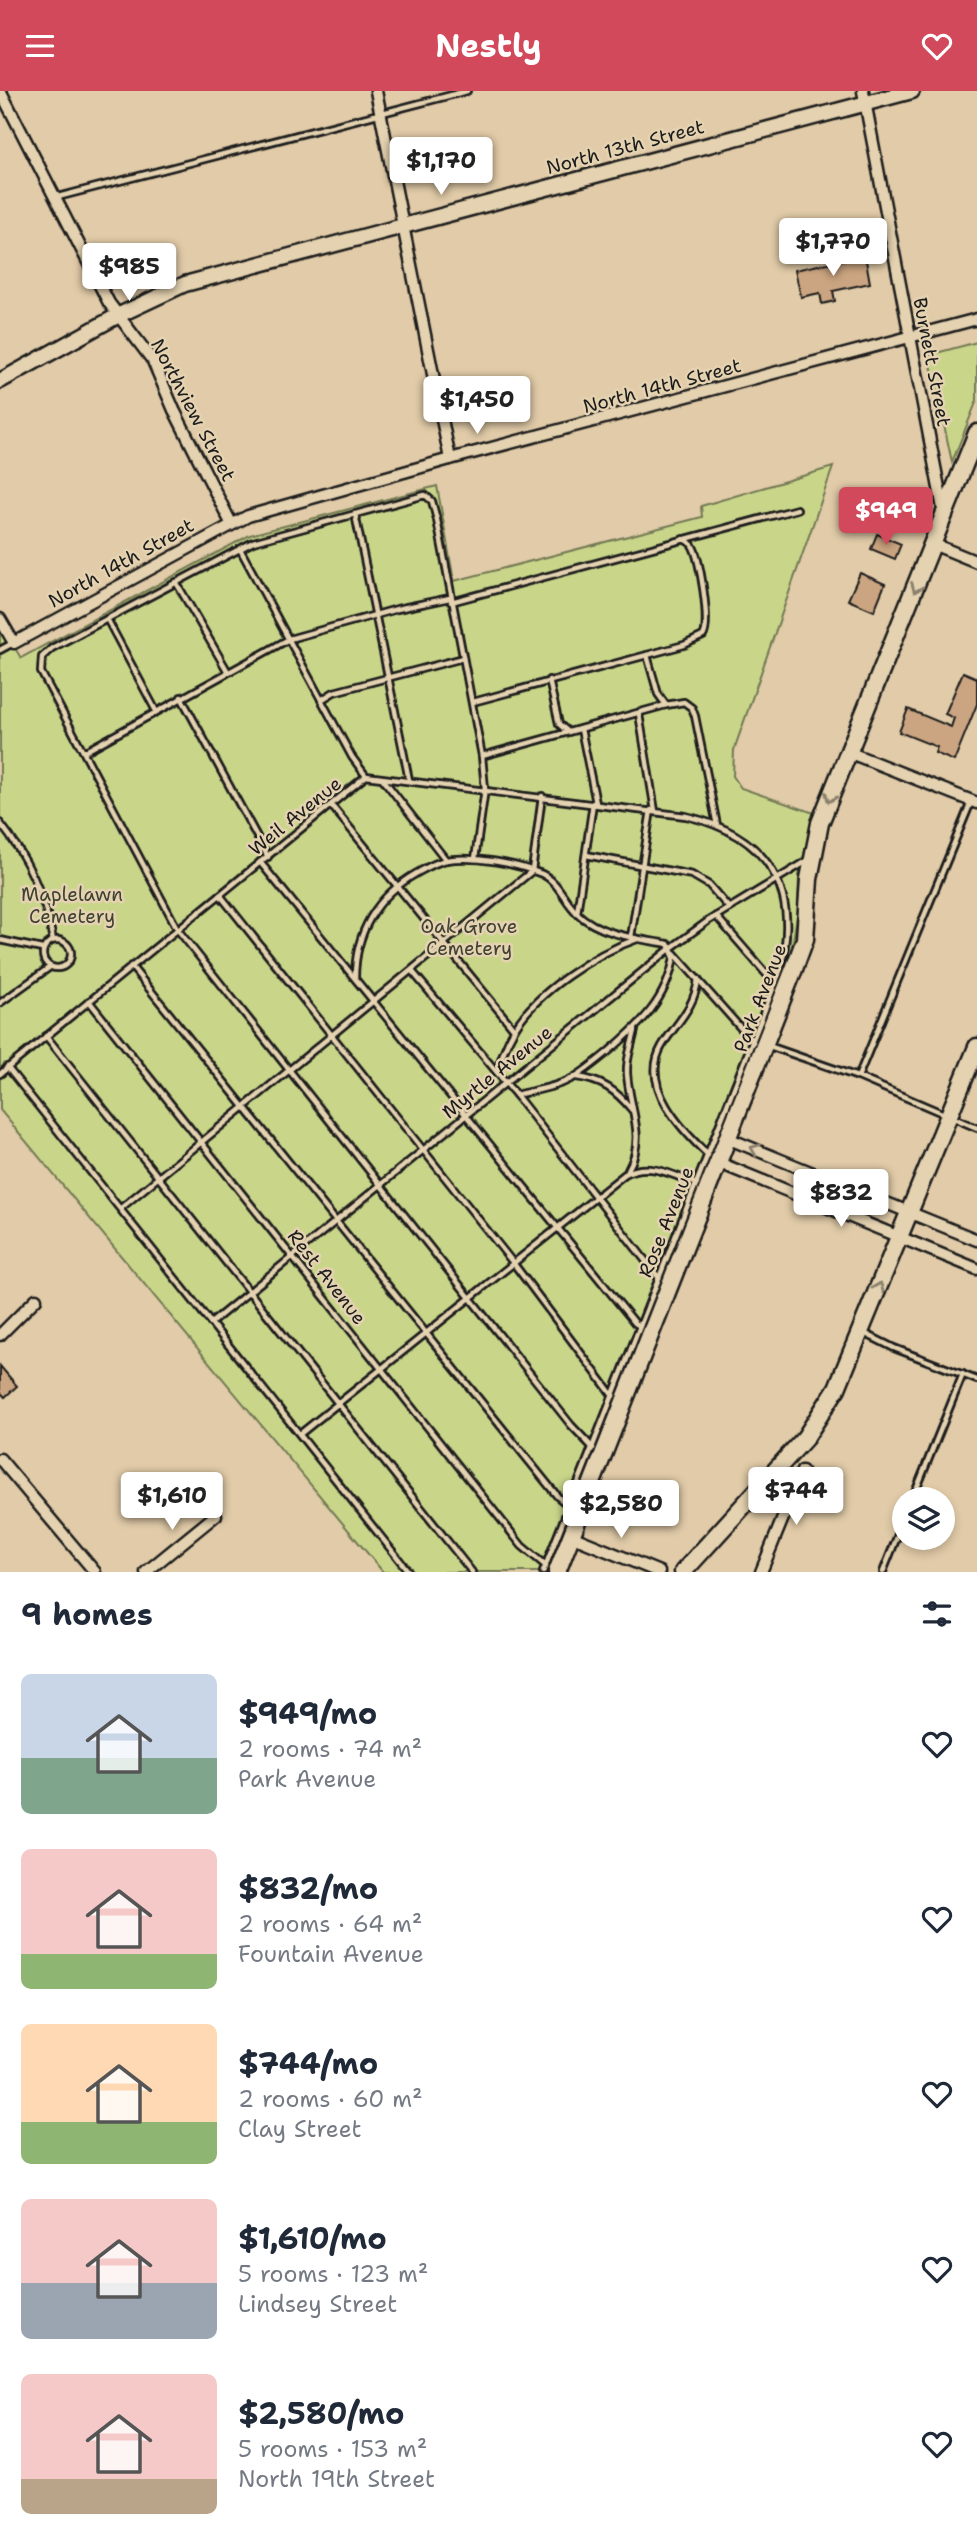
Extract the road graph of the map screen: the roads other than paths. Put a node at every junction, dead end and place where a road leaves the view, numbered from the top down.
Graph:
1 (376, 91) edge
2 (467, 91) edge
3 (912, 91) edge
4 (4, 93) edge
5 (893, 94) edge
6 (864, 97) edge
7 (381, 113) junction
8 (54, 198) junction
9 (404, 225) junction
10 (119, 315) junction
11 (977, 319) edge
12 (910, 337) junction
13 (0, 381) edge
14 (977, 433) edge
15 (450, 459) junction
16 (797, 509) dead end
17 (355, 514) junction
18 (944, 515) junction
19 (231, 523) junction
20 (682, 539) junction
21 (933, 544) junction
22 (240, 549) junction
23 (977, 562) edge
24 (176, 582) junction
25 (451, 600) junction
26 (375, 615) junction
27 (0, 619) edge
28 (107, 619) junction
29 (289, 639) junction
30 (14, 643) junction
31 (0, 650) edge
32 (647, 655) junction
33 (463, 658) junction
34 (228, 672) junction
35 (388, 678) junction
36 (549, 680) junction
37 (181, 698) junction
38 (321, 700) junction
39 (472, 702) junction
40 (666, 705) junction
41 (156, 711) junction
42 (639, 714) junction
43 (581, 729) junction
44 (568, 731) junction
45 (84, 752) junction
46 (848, 752) junction
47 (482, 756) junction
48 (366, 776) junction
49 (382, 779) junction
50 (409, 780) junction
51 (485, 789) junction
52 (542, 796) junction
53 (974, 802) edge
54 (595, 803) junction
55 (331, 805) junction
56 (653, 811) junction
57 (0, 823) edge
58 (717, 826) junction
59 (586, 855) junction
60 (268, 856) junction
61 (475, 859) junction
62 (812, 859) junction
63 (446, 860) junction
64 (260, 863) junction
65 (643, 866) junction
66 (532, 871) junction
67 (777, 879) junction
68 (398, 885) junction
69 (220, 895) junction
70 (729, 908) junction
71 (577, 913) junction
72 (716, 916) junction
73 (178, 930) junction
74 (634, 938) junction
75 (0, 940) edge
76 (53, 940) junction
77 (445, 944) junction
78 (42, 949) junction
79 (672, 950) junction
80 (131, 966) junction
81 (50, 967) junction
82 (412, 970) junction
83 (355, 978) junction
84 (698, 979) junction
85 (775, 984) junction
86 (89, 1001) junction
87 (375, 1001) junction
88 (0, 1003) edge
89 (514, 1030) junction
90 (635, 1030) junction
91 (46, 1036) junction
92 (332, 1036) junction
93 (759, 1043) junction
94 (977, 1047) edge
95 (7, 1067) junction
96 (289, 1072) junction
97 (496, 1073) junction
98 (0, 1074) edge
99 (575, 1077) junction
100 (858, 1077) junction
101 (505, 1083) junction
102 (516, 1095) junction
103 (245, 1107) junction
104 (634, 1112) junction
105 (466, 1115) junction
106 (948, 1117) junction
107 (977, 1128) edge
108 (727, 1137) junction
109 (202, 1142) junction
110 (423, 1150) junction
111 (713, 1158) junction
112 (625, 1174) junction
113 (159, 1178) junction
114 (697, 1184) junction
115 (380, 1186) junction
116 (595, 1199) junction
117 (121, 1208) junction
118 (909, 1212) junction
119 (337, 1221) junction
120 (558, 1228) junction
121 (900, 1236) junction
122 (977, 1240) edge
123 (293, 1257) junction
124 (514, 1264) junction
125 (977, 1269) edge
126 (659, 1278) junction
127 (251, 1291) junction
128 (470, 1297) junction
129 (36, 1299) dead end
130 (211, 1323) junction
131 (640, 1326) junction
132 (860, 1331) junction
133 (426, 1332) junction
134 (0, 1335) edge
135 (382, 1369) junction
136 (963, 1374) junction
137 (977, 1380) edge
138 (613, 1396) junction
139 (339, 1405) junction
140 (300, 1434) junction
141 (593, 1448) junction
142 (0, 1459) edge
143 (802, 1471) dead end
144 (917, 1487) edge
145 (569, 1506) junction
146 (216, 1515) dead end
147 (571, 1536) junction
148 (892, 1550) edge
149 (549, 1570) edge
150 (95, 1572) edge
151 (146, 1572) edge
152 (409, 1572) edge
153 (472, 1572) edge
154 (659, 1572) edge
155 (683, 1572) edge
156 (761, 1572) edge
157 (883, 1572) edge

1 - 7 street
2 - 7 lane
3 - 5 main road, North 13th Street
4 - 8 street, Northview Street
5 - 6 main road, North 13th Street
6 - 9 main road, North 13th Street
6 - 12 street, Burnett Street
7 - 8 lane
7 - 9 street
8 - 10 street, Northview Street
9 - 10 main road, North 13th Street
9 - 15 street
10 - 13 main road, North 13th Street
10 - 19 street, Northview Street
11 - 12 street, North 14th Street
12 - 15 street, North 14th Street
12 - 18 street, Burnett Street
14 - 18 main road, Park Avenue
15 - 19 street, North 14th Street
16 - 20 lane
17 - 22 lane
17 - 25 lane
17 - 26 lane
18 - 21 main road, Park Avenue
19 - 30 street, North 14th Street
20 - 25 lane
20 - 32 lane
21 - 23 street
21 -> 46 main road, Park Avenue
22 - 24 lane
22 - 29 lane
24 - 28 lane
24 - 34 lane
25 - 26 lane
25 - 33 lane
26 - 29 lane
26 - 35 lane
27 - 30 street
28 - 41 lane
28 - 45 lane
29 - 34 lane
29 - 38 lane
30 - 31 lane
32 - 36 lane
32 - 40 lane
33 - 35 lane
33 - 39 lane
34 - 37 lane
35 - 38 lane
35 - 50 lane
36 - 39 lane
36 - 44 lane
37 - 41 lane
37 - 60 lane
38 - 48 lane
39 - 47 lane
40 - 42 lane
40 - 58 lane
41 - 45 lane
42 - 43 lane
42 - 56 lane
43 - 44 lane
43 - 54 lane
44 - 47 lane
45 - 73 lane
46 - 53 street
46 -> 62 main road, Park Avenue
47 - 51 lane
48 - 49 lane, Weil Avenue
48 - 55 lane, Weil Avenue
49 - 50 lane, Weil Avenue
49 - 63 lane
50 - 51 lane, Weil Avenue
51 - 52 lane, Weil Avenue
51 - 61 lane
52 - 54 lane, Weil Avenue
52 - 66 lane
53 - 100 lane
54 - 56 lane, Weil Avenue
54 - 59 lane
55 - 60 lane, Weil Avenue
55 - 68 lane
56 - 58 lane, Weil Avenue
56 - 65 lane
57 - 76 lane
58 - 67 lane, Weil Avenue
59 - 65 lane
59 - 71 lane
60 - 64 lane, Weil Avenue
61 - 63 lane
61 - 66 lane
62 - 67 lane, Myrtle Avenue
62 - 93 main road, Park Avenue
63 - 68 lane
64 - 69 lane, Weil Avenue
64 - 83 lane
65 - 70 lane
65 - 74 lane
66 - 71 lane
66 - 77 lane
67 - 70 lane, Myrtle Avenue
67 - 85 lane, Rose Avenue
68 - 77 lane
68 - 83 lane
69 - 73 lane, Weil Avenue
69 - 92 lane
70 - 72 lane, Myrtle Avenue
71 - 74 lane
72 - 79 lane, Myrtle Avenue
72 - 85 lane
73 - 80 lane, Weil Avenue
73 - 96 lane
74 - 79 lane
74 - 89 lane
75 - 78 lane
76 - 78 lane
76 - 81 lane
77 - 82 lane
77 - 89 lane
78 - 81 lane
79 - 84 lane
79 - 90 lane
79 - 101 lane, Myrtle Avenue
80 - 86 lane, Weil Avenue
80 - 103 lane
81 - 88 lane
82 - 87 lane
82 - 97 lane
83 - 87 lane
84 - 93 lane
84 - 111 lane
85 - 93 lane, Rose Avenue
86 - 91 lane, Weil Avenue
86 - 109 lane, Rest Avenue
87 - 92 lane
87 - 105 lane
89 - 97 lane
90 - 99 lane
90 - 104 lane
91 - 95 lane, Weil Avenue
91 - 113 lane
92 - 96 lane
92 - 110 lane
93 - 100 lane
93 - 108 main road, Park Avenue
93 - 111 lane, Rose Avenue
94 - 106 main road
95 - 98 lane, Weil Avenue
95 - 117 lane
96 - 103 lane
96 - 115 lane
97 - 101 lane
99 - 102 lane
99 - 104 lane
100 - 106 lane
101 - 102 lane
101 - 105 lane, Myrtle Avenue
102 - 116 lane
103 - 109 lane
103 - 119 lane
104 - 112 lane
105 - 110 lane, Myrtle Avenue
105 - 120 lane
106 - 107 lane
106 - 118 main road
108 - 111 main road, Park Avenue
118 -> 108 street
109 - 113 lane
109 - 123 lane, Rest Avenue
110 - 115 lane, Myrtle Avenue
110 - 124 lane
111 - 114 lane, Rose Avenue
111 - 121 street
111 - 147 main road, Park Avenue
112 - 114 lane
112 - 116 lane
113 - 117 lane
113 - 127 lane
114 - 126 lane, Rose Avenue
115 - 119 lane, Myrtle Avenue
115 - 128 lane
116 - 120 lane
116 - 126 lane
117 - 130 lane
118 - 121 main road
118 - 122 street
119 - 123 lane, Myrtle Avenue
119 - 133 lane
120 - 124 lane
120 - 131 lane
121 - 125 street
132 -> 121 main road
123 - 127 lane, Myrtle Avenue
123 - 135 lane, Rest Avenue
124 - 128 lane
124 - 138 lane
126 - 131 lane, Rose Avenue
127 - 130 lane, Myrtle Avenue
127 - 139 lane
128 - 133 lane
128 - 141 lane
129 - 134 street
130 - 140 lane
131 - 138 lane, Rose Avenue
132 - 136 lane
132 - 155 main road
133 - 135 lane
133 - 145 lane
135 - 139 lane
135 - 149 lane, Rest Avenue
136 - 137 lane
136 - 144 lane
138 - 141 lane, Rose Avenue
139 - 140 lane
139 - 153 lane
140 - 152 lane
141 - 145 lane, Rose Avenue
142 - 150 street
143 - 156 street
145 - 149 lane, Rose Avenue
146 - 151 street
147 - 149 main road, Park Avenue
147 - 154 street
148 - 157 lane

